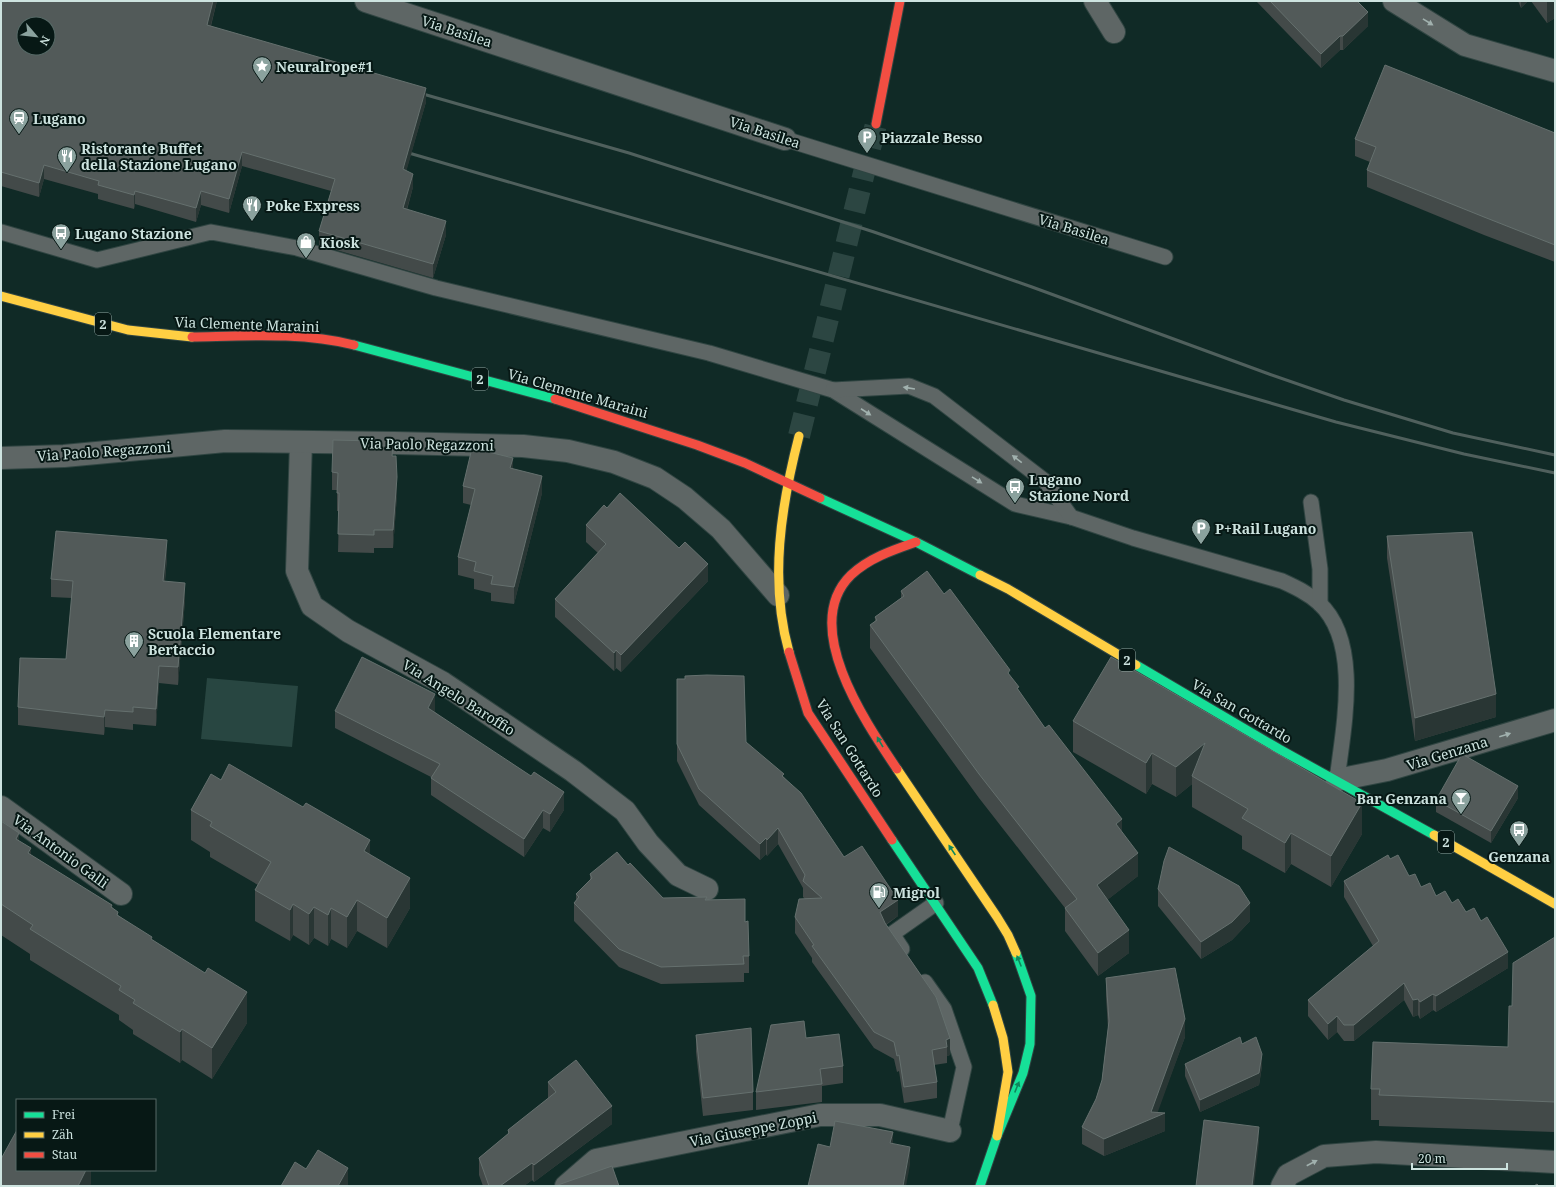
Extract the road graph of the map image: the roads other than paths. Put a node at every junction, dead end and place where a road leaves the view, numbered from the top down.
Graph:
1 (366, 1) edge
2 (900, 1) edge
3 (1095, 1) edge
4 (1394, 1) edge
5 (1114, 32) dead end
6 (1555, 71) edge
7 (876, 124) tunnel mouth
8 (786, 139) joint
9 (1, 232) edge
10 (1166, 257) dead end
11 (1, 296) edge
12 (834, 390) junction
13 (799, 436) tunnel mouth
14 (301, 442) junction
15 (1, 458) edge
16 (787, 482) junction
17 (1311, 502) dead end
18 (1072, 517) junction
19 (916, 542) junction
20 (778, 595) junction
21 (1320, 604) junction
22 (1555, 720) edge
23 (1337, 780) junction
24 (1, 807) edge
25 (707, 889) dead end
26 (121, 894) dead end
27 (936, 903) junction
28 (1555, 904) edge
29 (909, 959) edge
30 (918, 971) edge
31 (950, 1131) joint
32 (998, 1136) junction
33 (1555, 1162) edge
34 (566, 1186) edge
35 (980, 1186) edge
36 (1282, 1186) edge

1 - 8 street, Via Basilea
2 - 7 main road
3 - 5 street
4 -> 6 street
8 - 10 lane, Via Basilea
9 - 12 lane
11 - 16 main road, Via Clemente Maraini / 2
12 -> 18 lane
18 -> 12 lane
13 - 16 main road
14 - 15 street, Via Paolo Regazzoni
14 - 20 street, Via Paolo Regazzoni
14 - 25 street, Via Angelo Baroffio
16 - 19 main road, Via San Gottardo / 2
16 - 20 main road, Via San Gottardo
17 - 21 lane
18 - 21 lane
19 - 23 main road, Via San Gottardo / 2
32 -> 19 main road, Via San Gottardo
20 - 27 main road, Via San Gottardo
21 - 23 lane
23 -> 22 street, Via Genzana
23 - 28 main road, Via San Gottardo / 2
24 - 26 street, Via Antonio Galli
27 - 29 lane
27 - 32 main road, Via San Gottardo
30 - 31 lane
31 - 34 street, Via Giuseppe Zoppi
32 - 35 main road, Via San Gottardo
36 -> 33 street

